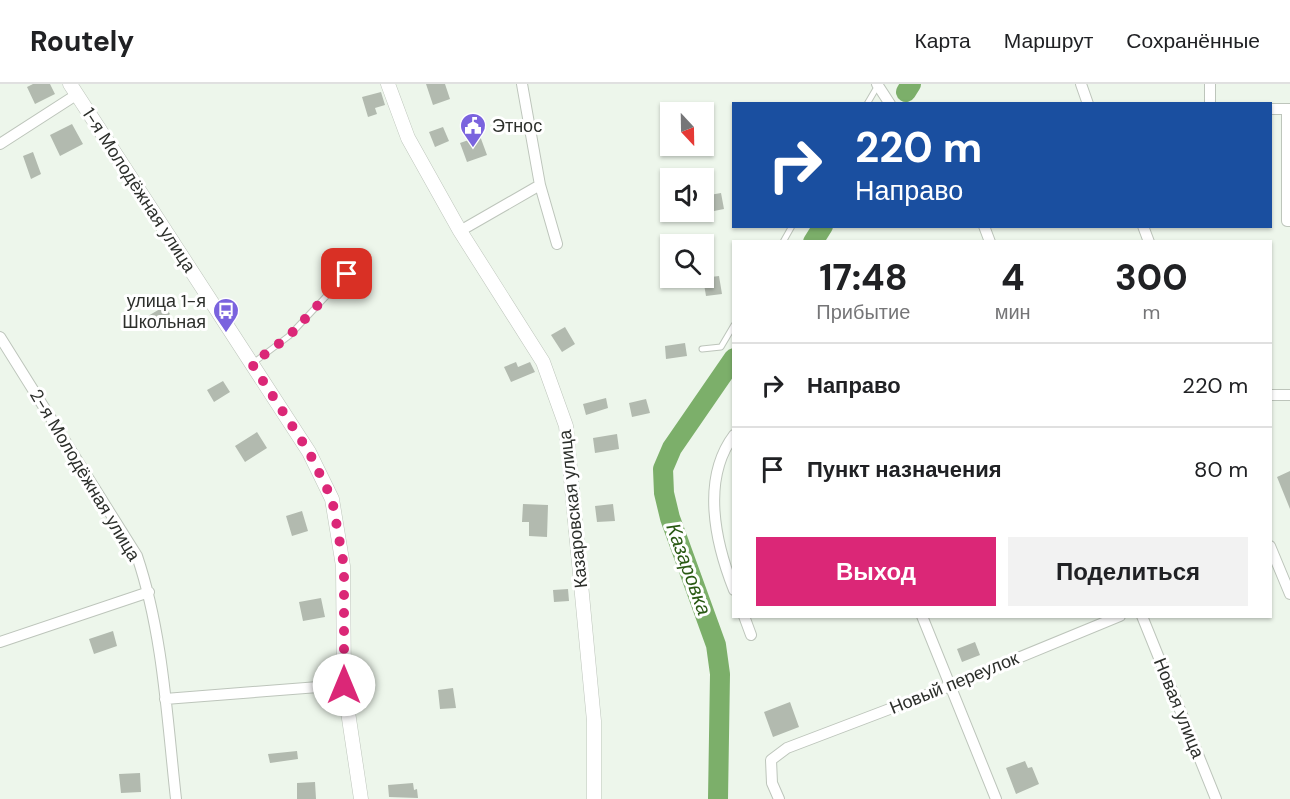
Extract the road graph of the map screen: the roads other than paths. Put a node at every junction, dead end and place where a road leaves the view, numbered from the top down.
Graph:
1 (388, 84) edge
2 (522, 84) edge
3 (1081, 84) edge
4 (1210, 84) edge
5 (877, 85) edge
6 (73, 89) edge
7 (887, 101) edge
8 (868, 102) edge
9 (1087, 102) edge
10 (1210, 102) edge
11 (1272, 109) edge
12 (1289, 109) edge
13 (0, 144) edge
14 (540, 185) junction
15 (1290, 221) edge
16 (460, 231) junction
17 (557, 244) dead end
18 (347, 274) dead end
19 (732, 328) edge
20 (0, 337) edge
21 (702, 349) dead end
22 (252, 364) junction
23 (1272, 395) edge
24 (1290, 395) edge
25 (732, 439) edge
26 (1272, 551) edge
27 (732, 585) edge
28 (149, 592) junction
29 (1290, 594) edge
30 (745, 618) edge
31 (923, 618) edge
32 (1115, 618) edge
33 (1143, 618) edge
34 (751, 634) dead end
35 (0, 642) edge
36 (344, 685) junction
37 (950, 686) junction
38 (165, 699) junction
39 (176, 799) edge
40 (361, 799) edge
41 (594, 799) edge
42 (779, 799) edge
43 (996, 799) edge
44 (1216, 799) edge

1 - 16 street, Казаровская улица
2 - 14 street
3 - 9 street
4 - 10 street
5 - 7 street
5 - 8 lane
6 - 13 street
6 - 22 street, 1-я Молодёжная улица
11 - 12 street
12 - 15 street
14 - 16 street
14 - 17 street
16 - 41 street, Казаровская улица
18 - 22 lane
19 - 21 lane
20 - 28 street, 2-я Молодёжная улица
22 - 36 street, 1-я Молодёжная улица
23 - 24 street
25 - 27 street
26 - 29 street
28 - 35 street
28 - 38 street, 2-я Молодёжная улица
30 - 34 street
31 - 37 street
32 - 37 street, Новый переулок
33 - 44 street, Новая улица
36 - 38 street
36 - 40 street, 1-я Молодёжная улица
37 - 42 street, Новый переулок
37 - 43 street
38 - 39 street, 2-я Молодёжная улица

